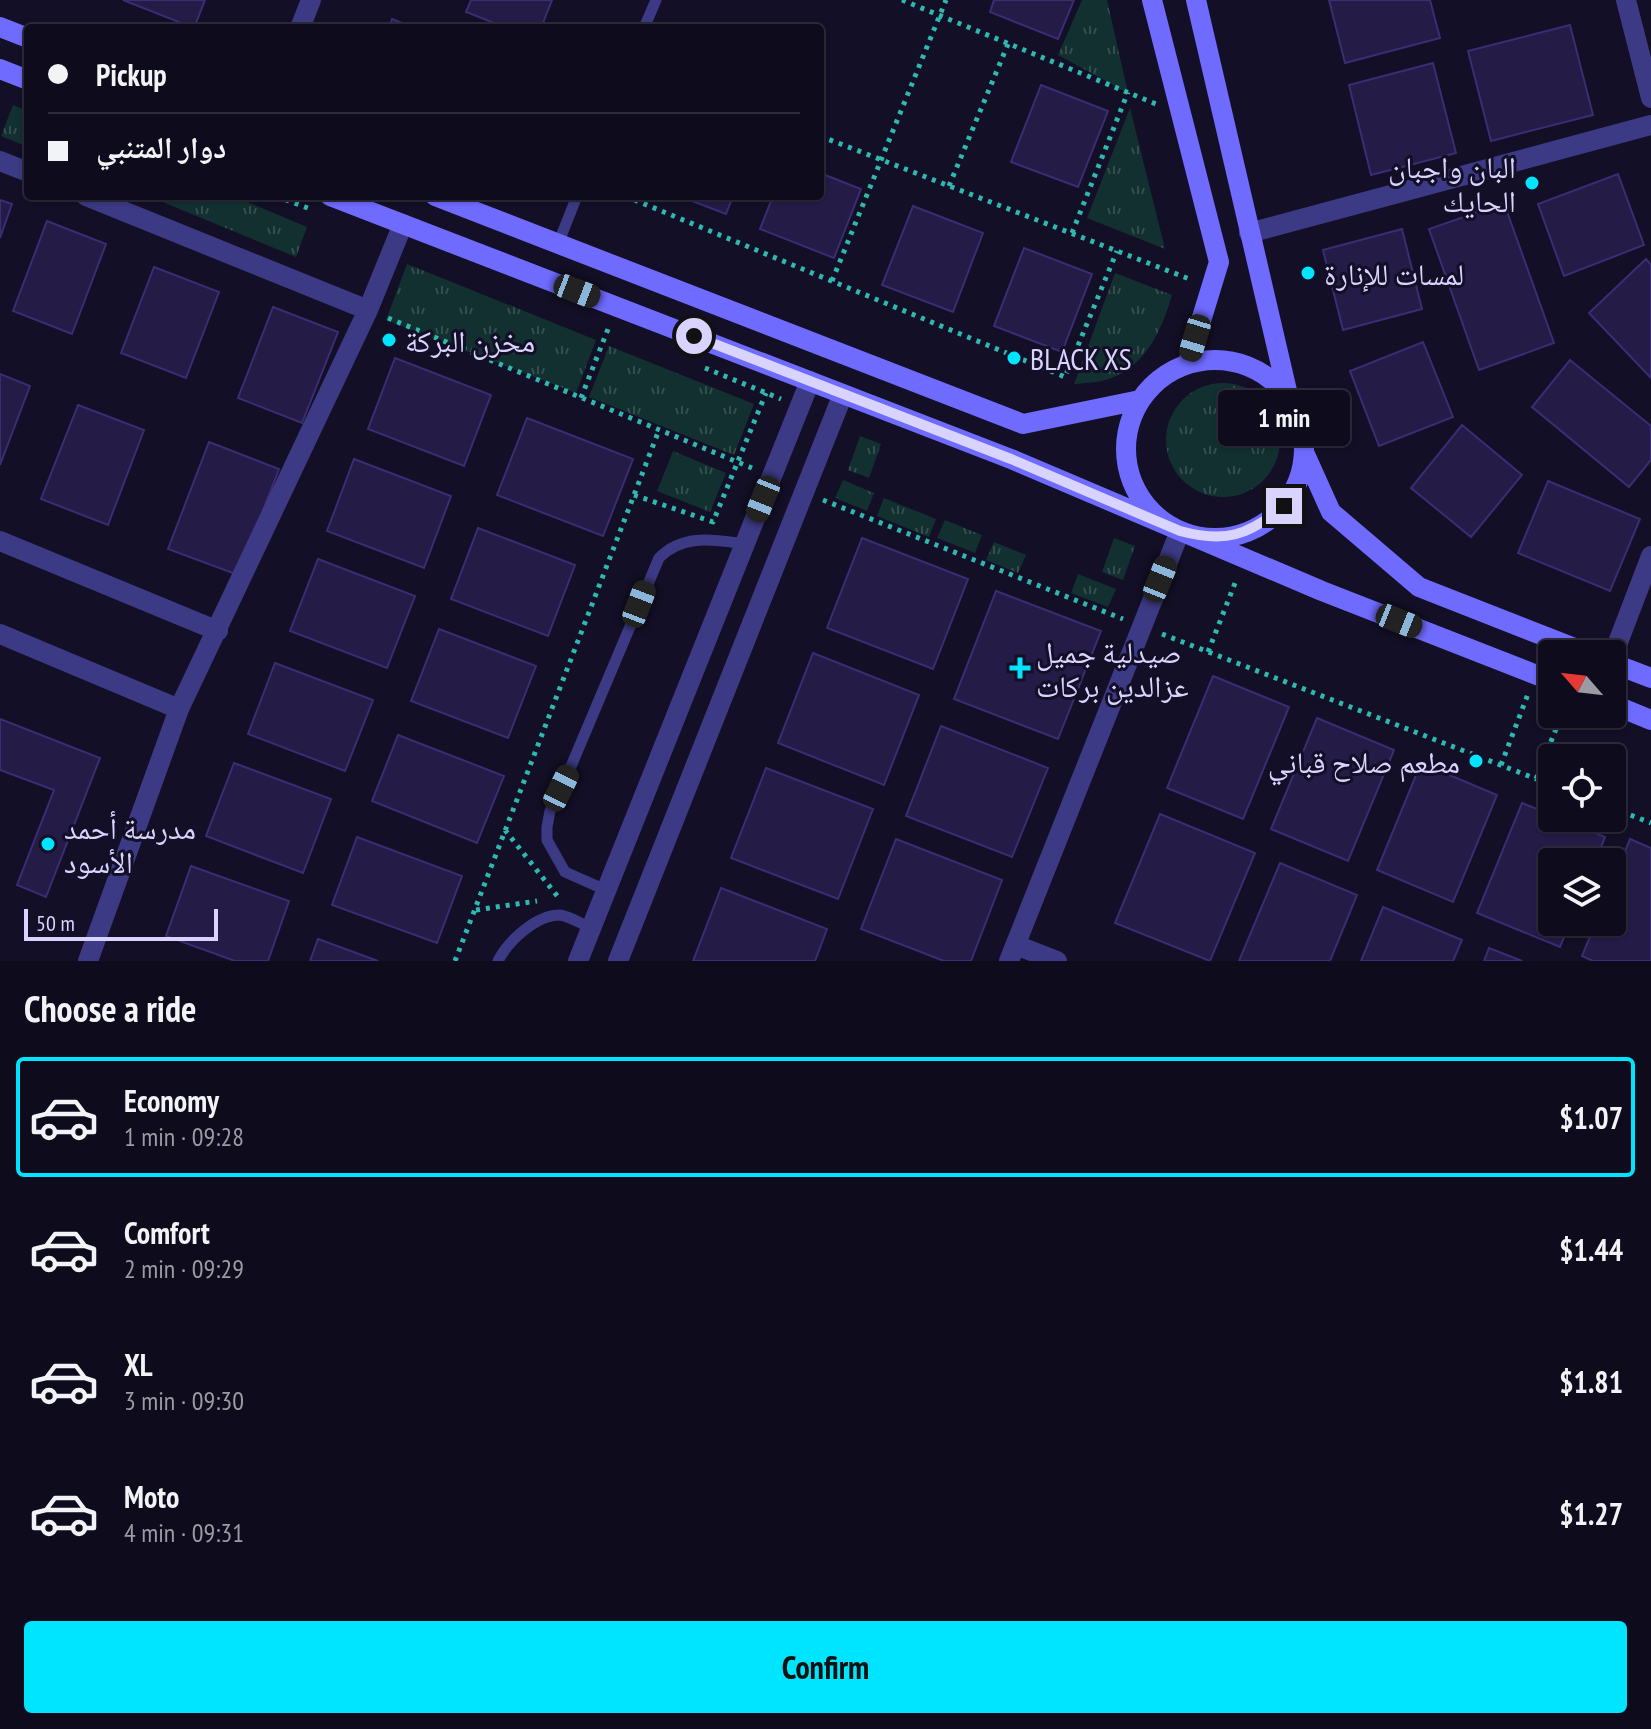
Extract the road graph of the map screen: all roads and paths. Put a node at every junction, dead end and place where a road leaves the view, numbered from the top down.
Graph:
1 (311, 0) edge
2 (656, 0) edge
3 (902, 0) edge
4 (946, 0) edge
5 (1152, 0) edge
6 (1196, 0) edge
7 (1626, 0) edge
8 (940, 15) junction
9 (302, 24) edge
10 (646, 24) edge
11 (0, 27) edge
12 (24, 36) edge
13 (1008, 44) junction
14 (0, 69) edge
15 (1648, 73) edge
16 (24, 78) edge
17 (1128, 92) junction
18 (1651, 98) edge
19 (1181, 114) junction
20 (1651, 125) edge
21 (824, 138) edge
22 (881, 159) junction
23 (0, 161) edge
24 (24, 170) edge
25 (949, 186) junction
26 (96, 200) edge
27 (340, 200) edge
28 (445, 200) edge
29 (575, 200) edge
30 (635, 200) edge
31 (403, 224) junction
32 (1072, 233) junction
33 (1249, 233) junction
34 (558, 244) junction
35 (1117, 251) junction
36 (832, 281) junction
37 (1211, 287) junction
38 (368, 310) junction
39 (608, 329) dead end
40 (1188, 363) junction
41 (810, 381) junction
42 (766, 393) dead end
43 (843, 394) junction
44 (1288, 395) junction
45 (581, 398) junction
46 (1140, 400) junction
47 (659, 430) junction
48 (1304, 452) junction
49 (737, 462) junction
50 (772, 476) junction
51 (804, 493) junction
52 (634, 495) junction
53 (1180, 531) junction
54 (0, 541) edge
55 (745, 544) junction
56 (1651, 556) edge
57 (1244, 558) junction
58 (1141, 627) junction
59 (218, 631) junction
60 (0, 634) edge
61 (1554, 640) edge
62 (1620, 640) edge
63 (1208, 652) junction
64 (1626, 666) edge
65 (1538, 676) edge
66 (1651, 678) edge
67 (1538, 690) edge
68 (179, 709) junction
69 (1626, 710) edge
70 (1651, 720) edge
71 (1556, 728) edge
72 (1501, 765) junction
73 (1536, 779) joint
74 (1626, 813) edge
75 (1651, 823) edge
76 (505, 830) junction
77 (608, 891) junction
78 (558, 897) dead end
79 (591, 928) junction
80 (1012, 953) edge
81 (88, 961) edge
82 (455, 961) edge
83 (498, 961) edge
84 (578, 961) edge
85 (618, 961) edge
86 (1057, 961) edge

1 - 9 street
2 - 10 lane
3 - 8 path
4 - 8 path
5 - 19 street
6 - 33 street
7 - 15 street
8 - 13 path
8 - 22 path
11 - 12 street
13 - 17 path
13 - 25 path
14 - 16 street
15 - 18 street
17 - 19 path
17 - 32 path
19 - 37 street
20 - 33 street
21 - 22 path
22 - 25 path
22 - 36 path
23 - 24 street
25 - 32 path
26 - 38 street
27 - 31 street
28 - 34 street
29 - 34 lane
30 - 36 path
31 - 38 street
31 - 41 street
32 - 35 path
33 - 44 street
34 - 46 street
35 - 36 path
35 - 37 path
37 - 40 street
38 - 45 path
38 - 59 street
39 - 45 path
40 - 44 street
40 - 46 street
41 - 43 street
41 - 50 street
42 - 49 path
43 - 51 street
43 - 53 street
44 - 48 street
45 - 47 path
46 - 53 street
47 - 49 path
47 - 52 path
48 - 53 street
48 - 61 street
49 - 50 path
49 - 52 path
50 - 55 street
51 - 58 path
51 - 85 street
52 - 76 path
53 - 57 street
53 - 58 street
54 - 59 street
55 - 77 street
55 - 77 lane
56 - 62 street
57 - 63 path
57 - 65 street
58 - 63 path
58 - 80 street
59 - 68 street
60 - 68 street
63 - 72 path
64 - 66 street
67 - 72 path
68 - 81 street
69 - 70 street
71 - 73 path
72 - 73 path
74 - 75 path
76 - 78 path
76 - 82 path
77 - 79 street
79 - 83 lane
79 - 84 street
80 - 86 street

